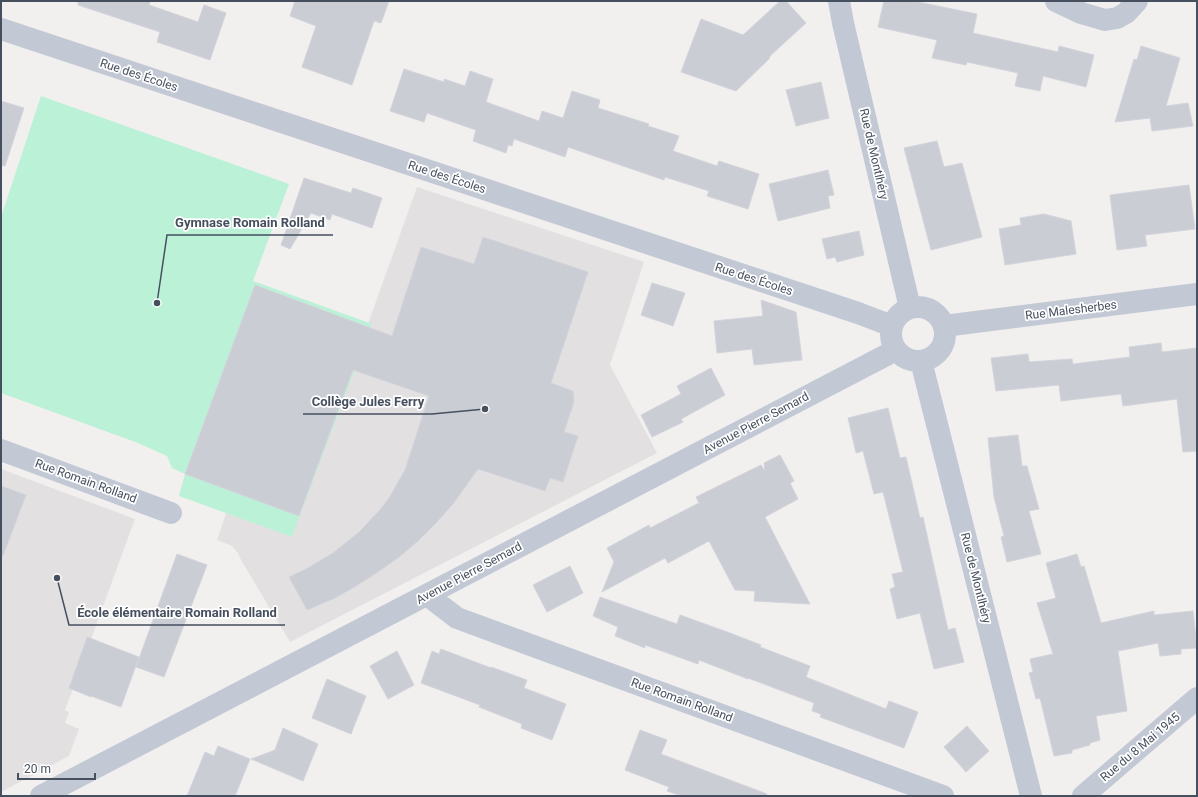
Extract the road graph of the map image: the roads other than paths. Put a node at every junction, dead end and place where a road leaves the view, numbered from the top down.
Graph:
1 (839, 1) edge
2 (1056, 1) edge
3 (1137, 1) edge
4 (1, 29) edge
5 (1197, 294) edge
6 (910, 308) junction
7 (892, 326) junction
8 (944, 326) junction
9 (896, 350) junction
10 (921, 361) junction
11 (1, 450) edge
12 (171, 513) dead end
13 (427, 595) junction
14 (1197, 698) edge
15 (41, 796) edge
16 (943, 796) edge
17 (1031, 796) edge
18 (1083, 796) edge

1 - 6 street, Rue de Montlhéry
2 - 3 street
4 - 7 street, Rue des Écoles
5 - 8 street, Rue Malesherbes
6 - 7 street
6 - 8 street
7 - 9 street
8 - 10 street
9 - 10 street
9 - 13 street, Avenue Pierre Semard
10 - 17 street, Rue de Montlhéry
11 - 12 street, Rue Romain Rolland
13 - 15 street, Avenue Pierre Semard
13 - 16 street, Rue Romain Rolland
14 - 18 street, Rue du 8 Mai 1945

